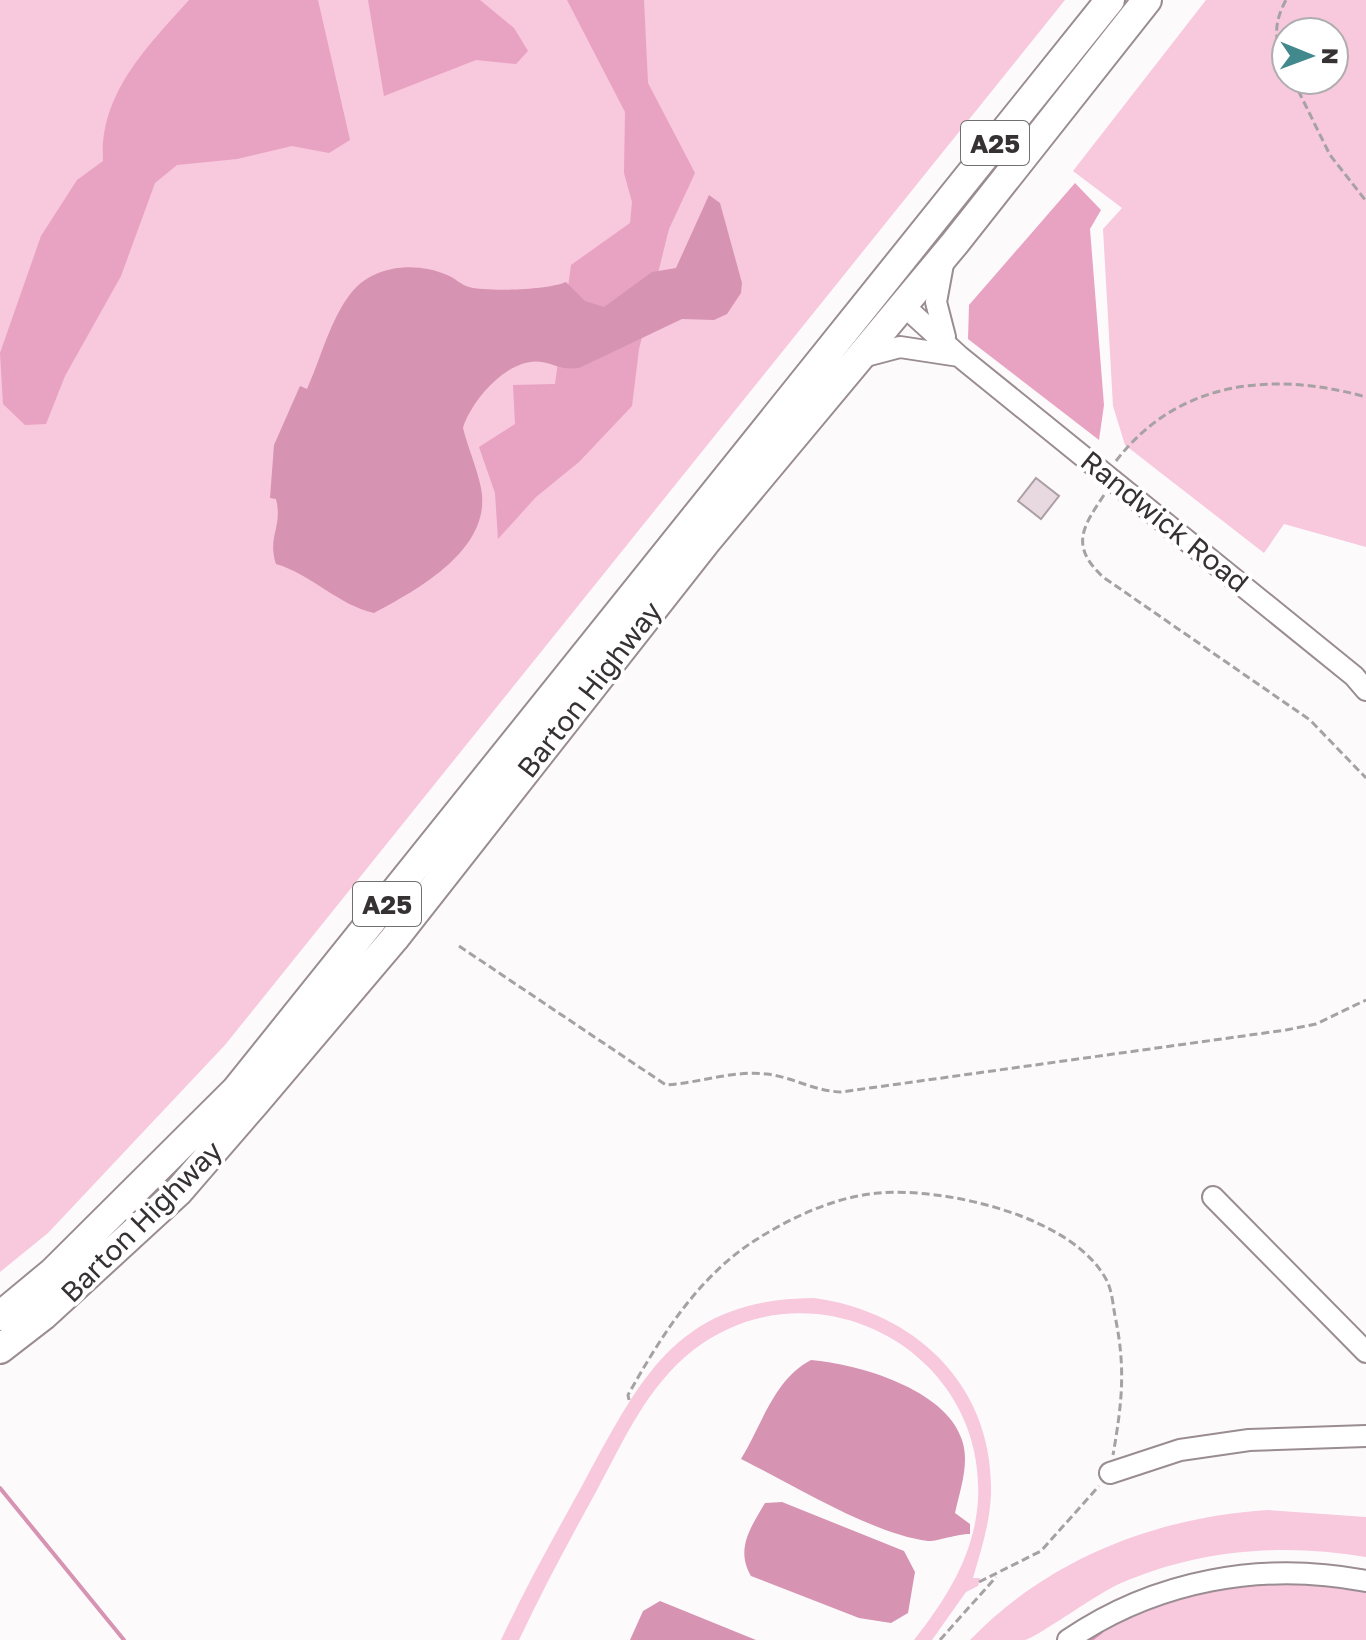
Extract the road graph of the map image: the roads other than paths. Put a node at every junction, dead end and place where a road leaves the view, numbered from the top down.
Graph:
1 (1110, 0) edge
2 (1147, 0) edge
3 (955, 243) junction
4 (888, 301) junction
5 (959, 356) junction
6 (854, 361) junction
7 (1366, 690) edge
8 (1213, 1197) dead end
9 (0, 1316) edge
10 (0, 1349) edge
11 (1366, 1352) edge
12 (1366, 1436) edge
13 (1110, 1473) road end
14 (1366, 1581) edge
15 (1068, 1640) edge

1 - 4 highway, Barton Highway / A25
2 - 3 highway, Barton Highway / A25
3 - 4 highway, Barton Highway / A25
3 - 5 street
4 - 5 street, Randwick Road
4 - 6 highway, Barton Highway / A25
4 - 9 highway, Barton Highway / A25
5 - 6 street
5 - 7 street, Randwick Road
6 - 10 highway, Barton Highway / A25
8 - 11 street
12 - 13 street
14 - 15 street

